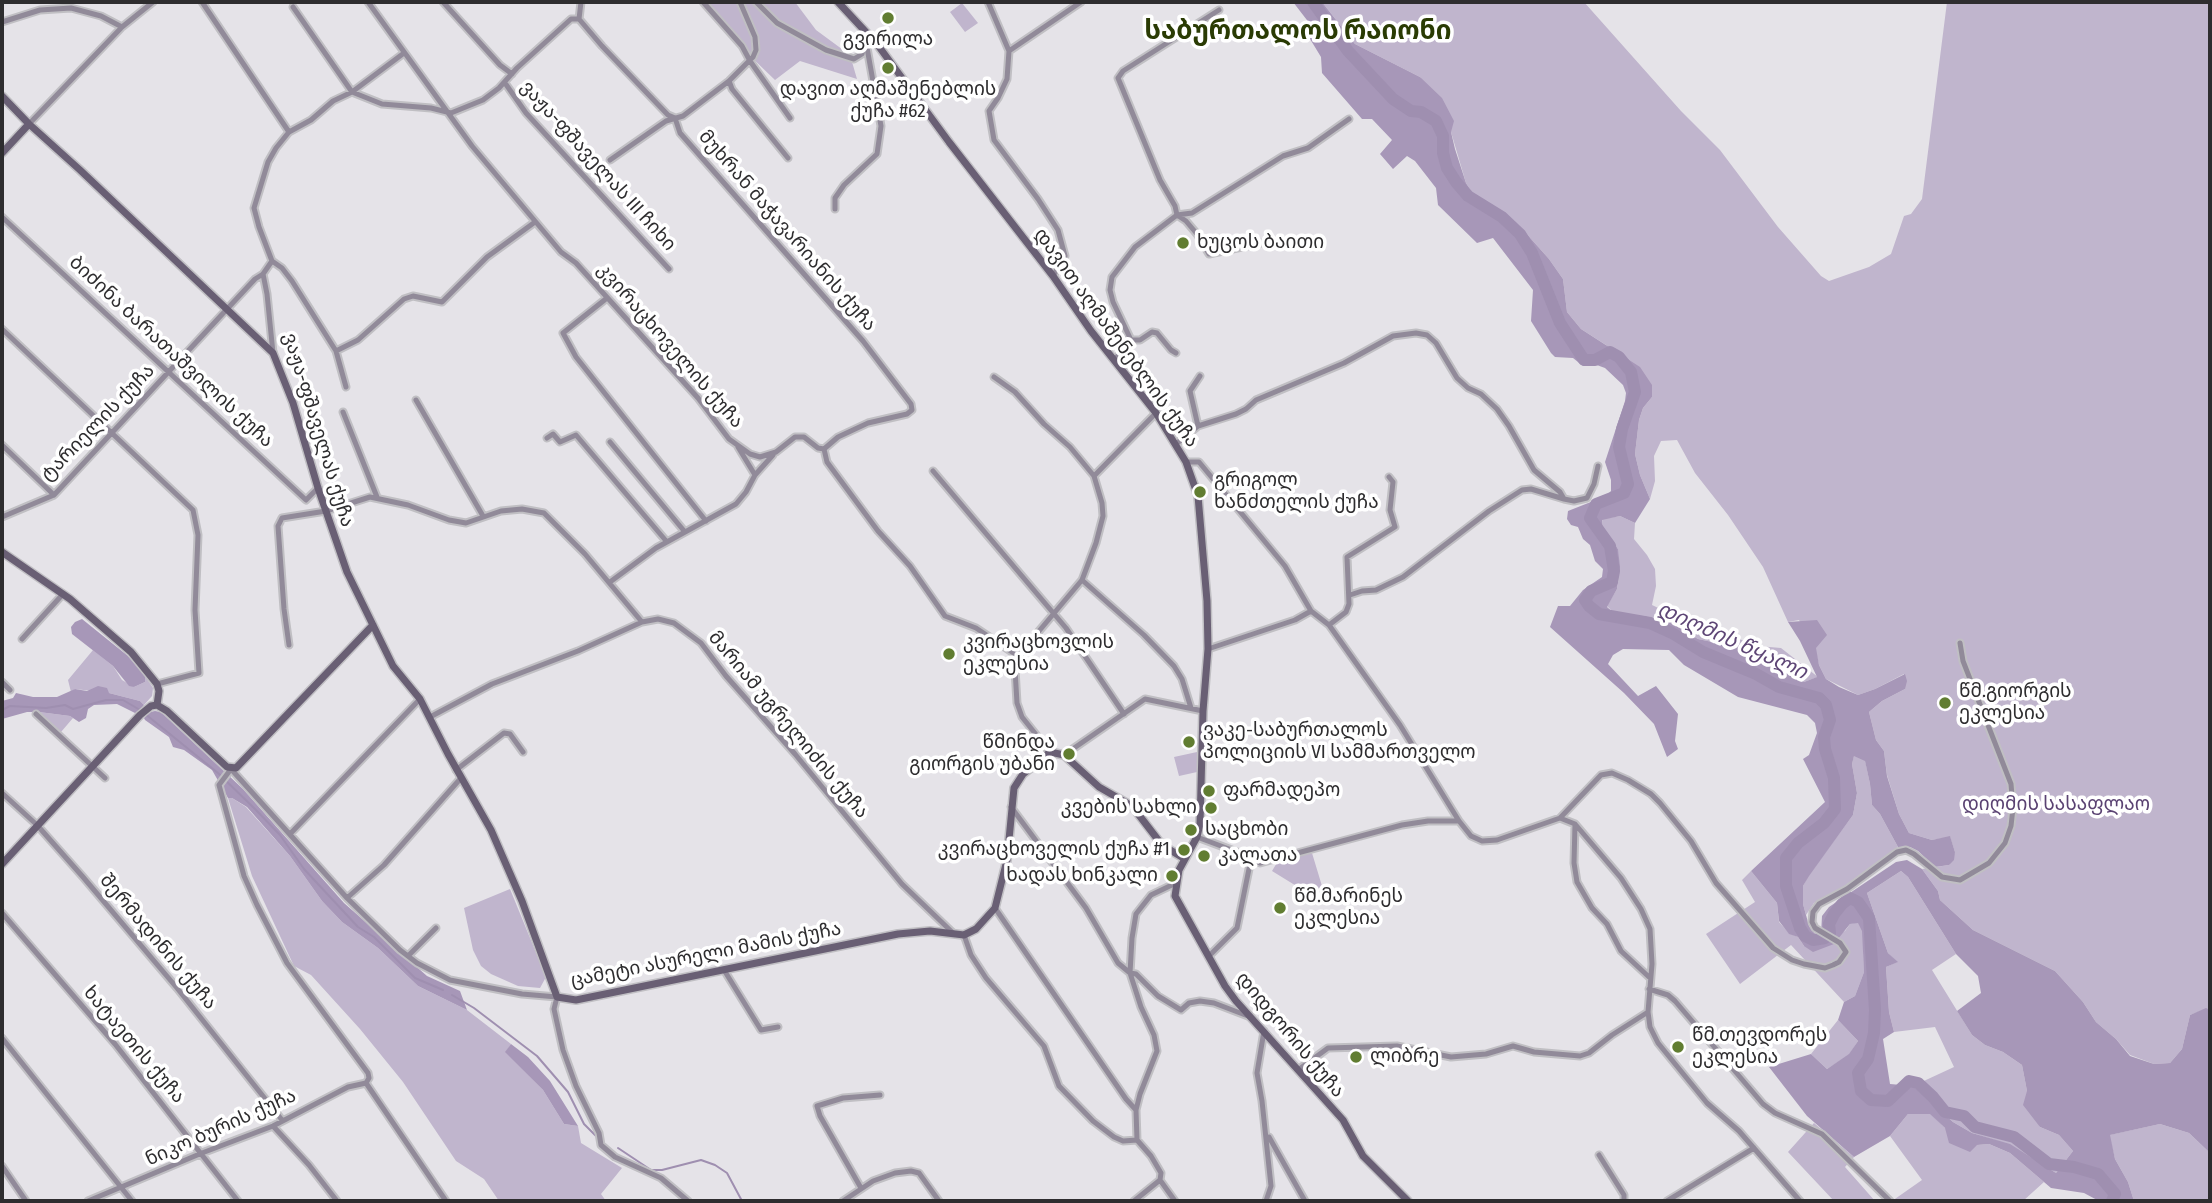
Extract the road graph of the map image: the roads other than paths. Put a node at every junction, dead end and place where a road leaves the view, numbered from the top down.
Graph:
1 (153, 2) edge
2 (202, 2) edge
3 (368, 2) edge
4 (443, 2) edge
5 (581, 2) edge
6 (703, 2) edge
7 (740, 2) edge
8 (756, 2) edge
9 (838, 2) edge
10 (988, 2) edge
11 (1081, 2) edge
12 (293, 7) dead end
13 (1219, 10) dead end
14 (579, 19) junction
15 (2, 22) edge
16 (122, 27) junction
17 (864, 28) junction
18 (1009, 51) junction
19 (404, 53) junction
20 (750, 61) junction
21 (512, 74) junction
22 (729, 81) junction
23 (505, 83) junction
24 (352, 92) junction
25 (2, 96) edge
26 (447, 114) junction
27 (675, 118) junction
28 (790, 118) dead end
29 (1349, 120) dead end
30 (29, 124) junction
31 (289, 132) junction
32 (2, 153) edge
33 (788, 158) dead end
34 (610, 160) dead end
35 (835, 209) dead end
36 (1177, 215) junction
37 (2, 217) edge
38 (535, 222) junction
39 (1261, 243) dead end
40 (272, 261) junction
41 (669, 269) dead end
42 (263, 274) junction
43 (1053, 276) junction
44 (607, 298) junction
45 (228, 309) junction
46 (2, 329) edge
47 (1131, 340) junction
48 (336, 351) junction
49 (273, 353) junction
50 (1177, 353) dead end
51 (1114, 359) junction
52 (170, 371) junction
53 (1200, 376) dead end
54 (994, 377) dead end
55 (346, 387) dead end
56 (416, 400) dead end
57 (343, 412) dead end
58 (1156, 414) junction
59 (1198, 426) junction
60 (112, 435) junction
61 (547, 438) dead end
62 (610, 442) dead end
63 (1176, 444) junction
64 (2, 445) edge
65 (737, 445) junction
66 (824, 449) junction
67 (776, 452) junction
68 (1186, 462) junction
69 (1598, 466) dead end
70 (933, 471) dead end
71 (755, 474) junction
72 (1094, 476) junction
73 (1389, 477) dead end
74 (318, 488) junction
75 (54, 495) junction
76 (377, 498) junction
77 (1564, 499) junction
78 (306, 500) junction
79 (326, 511) junction
80 (308, 513) junction
81 (483, 516) junction
82 (2, 517) edge
83 (706, 521) junction
84 (685, 532) junction
85 (667, 542) junction
86 (2, 552) edge
87 (1082, 580) junction
88 (610, 583) junction
89 (62, 594) junction
90 (1350, 595) junction
91 (1311, 611) junction
92 (1054, 615) junction
93 (642, 622) junction
94 (373, 625) junction
95 (1329, 625) junction
96 (22, 639) dead end
97 (1959, 643) dead end
98 (289, 645) dead end
99 (1208, 649) junction
100 (1018, 656) junction
101 (2, 682) edge
102 (157, 684) junction
103 (10, 690) dead end
104 (420, 699) junction
105 (157, 705) junction
106 (1191, 708) junction
107 (1203, 711) junction
108 (36, 714) dead end
109 (1124, 714) junction
110 (430, 717) junction
111 (523, 752) dead end
112 (1050, 752) junction
113 (1064, 755) junction
114 (92, 766) junction
115 (456, 770) junction
116 (230, 771) junction
117 (105, 778) dead end
118 (461, 778) junction
119 (2, 793) edge
120 (1011, 807) junction
121 (1560, 818) junction
122 (1459, 821) junction
123 (1575, 824) junction
124 (37, 825) junction
125 (290, 834) junction
126 (1197, 837) junction
127 (1185, 859) junction
128 (1251, 859) junction
129 (2, 864) edge
130 (1176, 883) junction
131 (346, 898) junction
132 (995, 908) junction
133 (2, 913) edge
134 (436, 928) dead end
135 (953, 933) junction
136 (964, 935) junction
137 (408, 956) junction
138 (1209, 956) junction
139 (724, 970) junction
140 (1130, 973) junction
141 (1650, 977) junction
142 (1649, 989) junction
143 (557, 998) junction
144 (1648, 1012) junction
145 (1251, 1017) junction
146 (778, 1027) dead end
147 (1264, 1031) junction
148 (2, 1038) edge
149 (1298, 1070) junction
150 (366, 1083) junction
151 (880, 1095) dead end
152 (1136, 1110) junction
153 (282, 1120) junction
154 (274, 1126) junction
155 (1265, 1131) junction
156 (1138, 1140) junction
157 (1754, 1148) junction
158 (202, 1153) junction
159 (1599, 1155) dead end
160 (2, 1166) edge
161 (1160, 1180) junction
162 (122, 1188) junction
163 (861, 1188) junction
164 (26, 1201) edge
165 (89, 1201) edge
166 (132, 1201) edge
167 (238, 1201) edge
168 (337, 1201) edge
169 (446, 1201) edge
170 (688, 1201) edge
171 (843, 1201) edge
172 (939, 1201) edge
173 (1135, 1201) edge
174 (1175, 1201) edge
175 (1266, 1201) edge
176 (1305, 1201) edge
177 (1408, 1201) edge
178 (1624, 1201) edge
179 (1667, 1201) edge
180 (1800, 1201) edge
181 (1890, 1201) edge

1 - 16 street
2 - 31 street
3 - 19 street, კვირაცხოველის ქუჩა
4 - 21 street
5 - 14 street
6 - 20 street
7 - 20 street
8 - 17 street
9 - 17 street, დავით აღმაშენებლის ქუჩა
10 - 18 street
11 - 18 street
12 - 24 street
13 - 36 street
14 - 21 street
14 - 27 street, მუხრან მაჭავარიანის ქუჩა
15 - 16 street
16 - 30 street
17 - 35 street
17 - 43 street, დავით აღმაშენებლის ქუჩა
18 - 43 street
19 - 24 street
19 - 26 street, კვირაცხოველის ქუჩა
20 - 22 street
20 - 28 street
21 - 23 street
22 - 27 street
22 - 33 street
23 - 26 street
23 - 41 street, ვაჟა-ფშაველას III ჩიხი
24 - 26 street
24 - 31 street
25 - 30 street
26 - 38 street, კვირაცხოველის ქუჩა
27 - 34 street
27 - 66 street, მუხრან მაჭავარიანის ქუჩა
29 - 36 street
30 - 32 street
30 - 45 street
31 - 40 street
36 - 39 street
36 - 47 street
37 - 52 street, ბიძინა ბარათაშვილის ქუჩა
38 - 44 street, კვირაცხოველის ქუჩა
38 - 48 street
40 - 42 street
40 - 48 street
42 - 45 street, ტარიელის ქუჩა
42 - 49 street, ვაჟა-ფშაველას ქუჩა
43 - 51 street, დავით აღმაშენებლის ქუჩა
44 - 65 street, კვირაცხოველის ქუჩა
44 - 83 street
45 - 49 street
45 - 52 street, ტარიელის ქუჩა
46 - 60 street
47 - 50 street
47 - 51 street
48 - 55 street
49 - 74 street, ვაჟა-ფშაველას ქუჩა
51 - 58 street, დავით აღმაშენებლის ქუჩა
52 - 60 street, ტარიელის ქუჩა
52 - 78 street, ბიძინა ბარათაშვილის ქუჩა
53 - 59 street
54 - 72 street
56 - 81 street
57 - 76 street
58 - 63 street, დავით აღმაშენებლის ქუჩა
58 - 72 street
59 - 63 street
59 - 77 street
60 - 75 street, ტარიელის ქუჩა
60 - 102 street
61 - 85 street
62 - 84 street
63 - 68 street, დავით აღმაშენებლის ქუჩა
64 - 75 street
65 - 67 street, კვირაცხოველის ქუჩა
65 - 71 street
66 - 67 street
66 - 100 street
67 - 71 street
68 - 91 street
68 - 99 street, დავით აღმაშენებლის ქუჩა
69 - 77 street
70 - 92 street
71 - 83 street
72 - 87 street
73 - 90 street
74 - 78 street
74 - 79 street, ვაჟა-ფშაველას ქუჩა
75 - 82 street, ტარიელის ქუჩა
76 - 79 street
76 - 81 street
77 - 90 street
78 - 80 street
79 - 80 street
79 - 94 street, ვაჟა-ფშაველას ქუჩა
80 - 98 street
81 - 88 street
83 - 84 street
84 - 85 street
85 - 88 street
86 - 89 street
87 - 92 street
87 - 106 street
88 - 93 street
89 - 96 street
89 - 102 street
90 - 95 street
91 - 95 street
91 - 99 street
92 - 100 street
92 - 109 street
93 - 110 street
93 - 135 street, მარიამ უგრელიძის ქუჩა
94 - 104 street, ვაჟა-ფშაველას ქუჩა
94 - 116 street
95 - 122 street
97 - 121 street
99 - 107 street, დავით აღმაშენებლის ქუჩა
100 - 112 street
101 - 103 street
102 - 105 street
104 - 110 street, ვაჟა-ფშაველას ქუჩა
104 - 125 street
105 - 114 street
105 - 116 street, ცამეტი ასურელი მამის ქუჩა
106 - 107 street
106 - 109 street
107 - 126 street, დავით აღმაშენებლის ქუჩა
108 - 114 street
109 - 113 street
110 - 115 street, ვაჟა-ფშაველას ქუჩა
111 - 115 street
112 - 113 street
112 - 120 street
113 - 127 street
114 - 117 street
114 - 124 street
115 - 118 street, ვაჟა-ფშაველას ქუჩა
116 - 125 street, ცამეტი ასურელი მამის ქუჩა
116 - 150 street
118 - 131 street
118 - 143 street, ვაჟა-ფშაველას ქუჩა
119 - 124 street, შერმადინის ქუჩა
120 - 132 street
120 - 140 street
121 - 122 street
121 - 123 street
122 - 128 street
123 - 141 street
123 - 141 street
124 - 129 street
124 - 153 street, შერმადინის ქუჩა
125 - 131 street, ცამეტი ასურელი მამის ქუჩა
126 - 127 street
126 - 128 street
127 - 130 street
128 - 138 street
130 - 138 street, დიდგორის ქუჩა
130 - 140 street
131 - 137 street, ცამეტი ასურელი მამის ქუჩა
132 - 136 street
132 - 152 street
133 - 158 street, ხატაეთის ქუჩა
134 - 137 street
135 - 136 street, ცამეტი ასურელი მამის ქუჩა
135 - 139 street, ცამეტი ასურელი მამის ქუჩა
136 - 156 street
137 - 143 street, ცამეტი ასურელი მამის ქუჩა
138 - 145 street, დიდგორის ქუჩა
139 - 143 street, ცამეტი ასურელი მამის ქუჩა
139 - 146 street
140 - 145 street
140 - 152 street
141 - 142 street
142 - 144 street
142 - 181 street
143 - 170 street
144 - 149 street
144 - 157 street
145 - 147 street, დიდგორის ქუჩა
147 - 149 street, დიდგორის ქუჩა
147 - 155 street
148 - 162 street
149 - 177 street, დიდგორის ქუჩა
150 - 153 street, ნიკო ბურის ქუჩა
150 - 169 street
151 - 163 street
152 - 156 street
153 - 154 street, ნიკო ბურის ქუჩა
154 - 158 street, ნიკო ბურის ქუჩა
154 - 168 street
155 - 175 street
155 - 176 street
156 - 161 street
157 - 179 street
157 - 180 street
158 - 162 street, ნიკო ბურის ქუჩა
158 - 167 street, ხატაეთის ქუჩა
159 - 178 street
160 - 164 street
161 - 173 street
161 - 174 street
162 - 165 street, ნიკო ბურის ქუჩა
162 - 166 street
163 - 171 street
163 - 172 street

